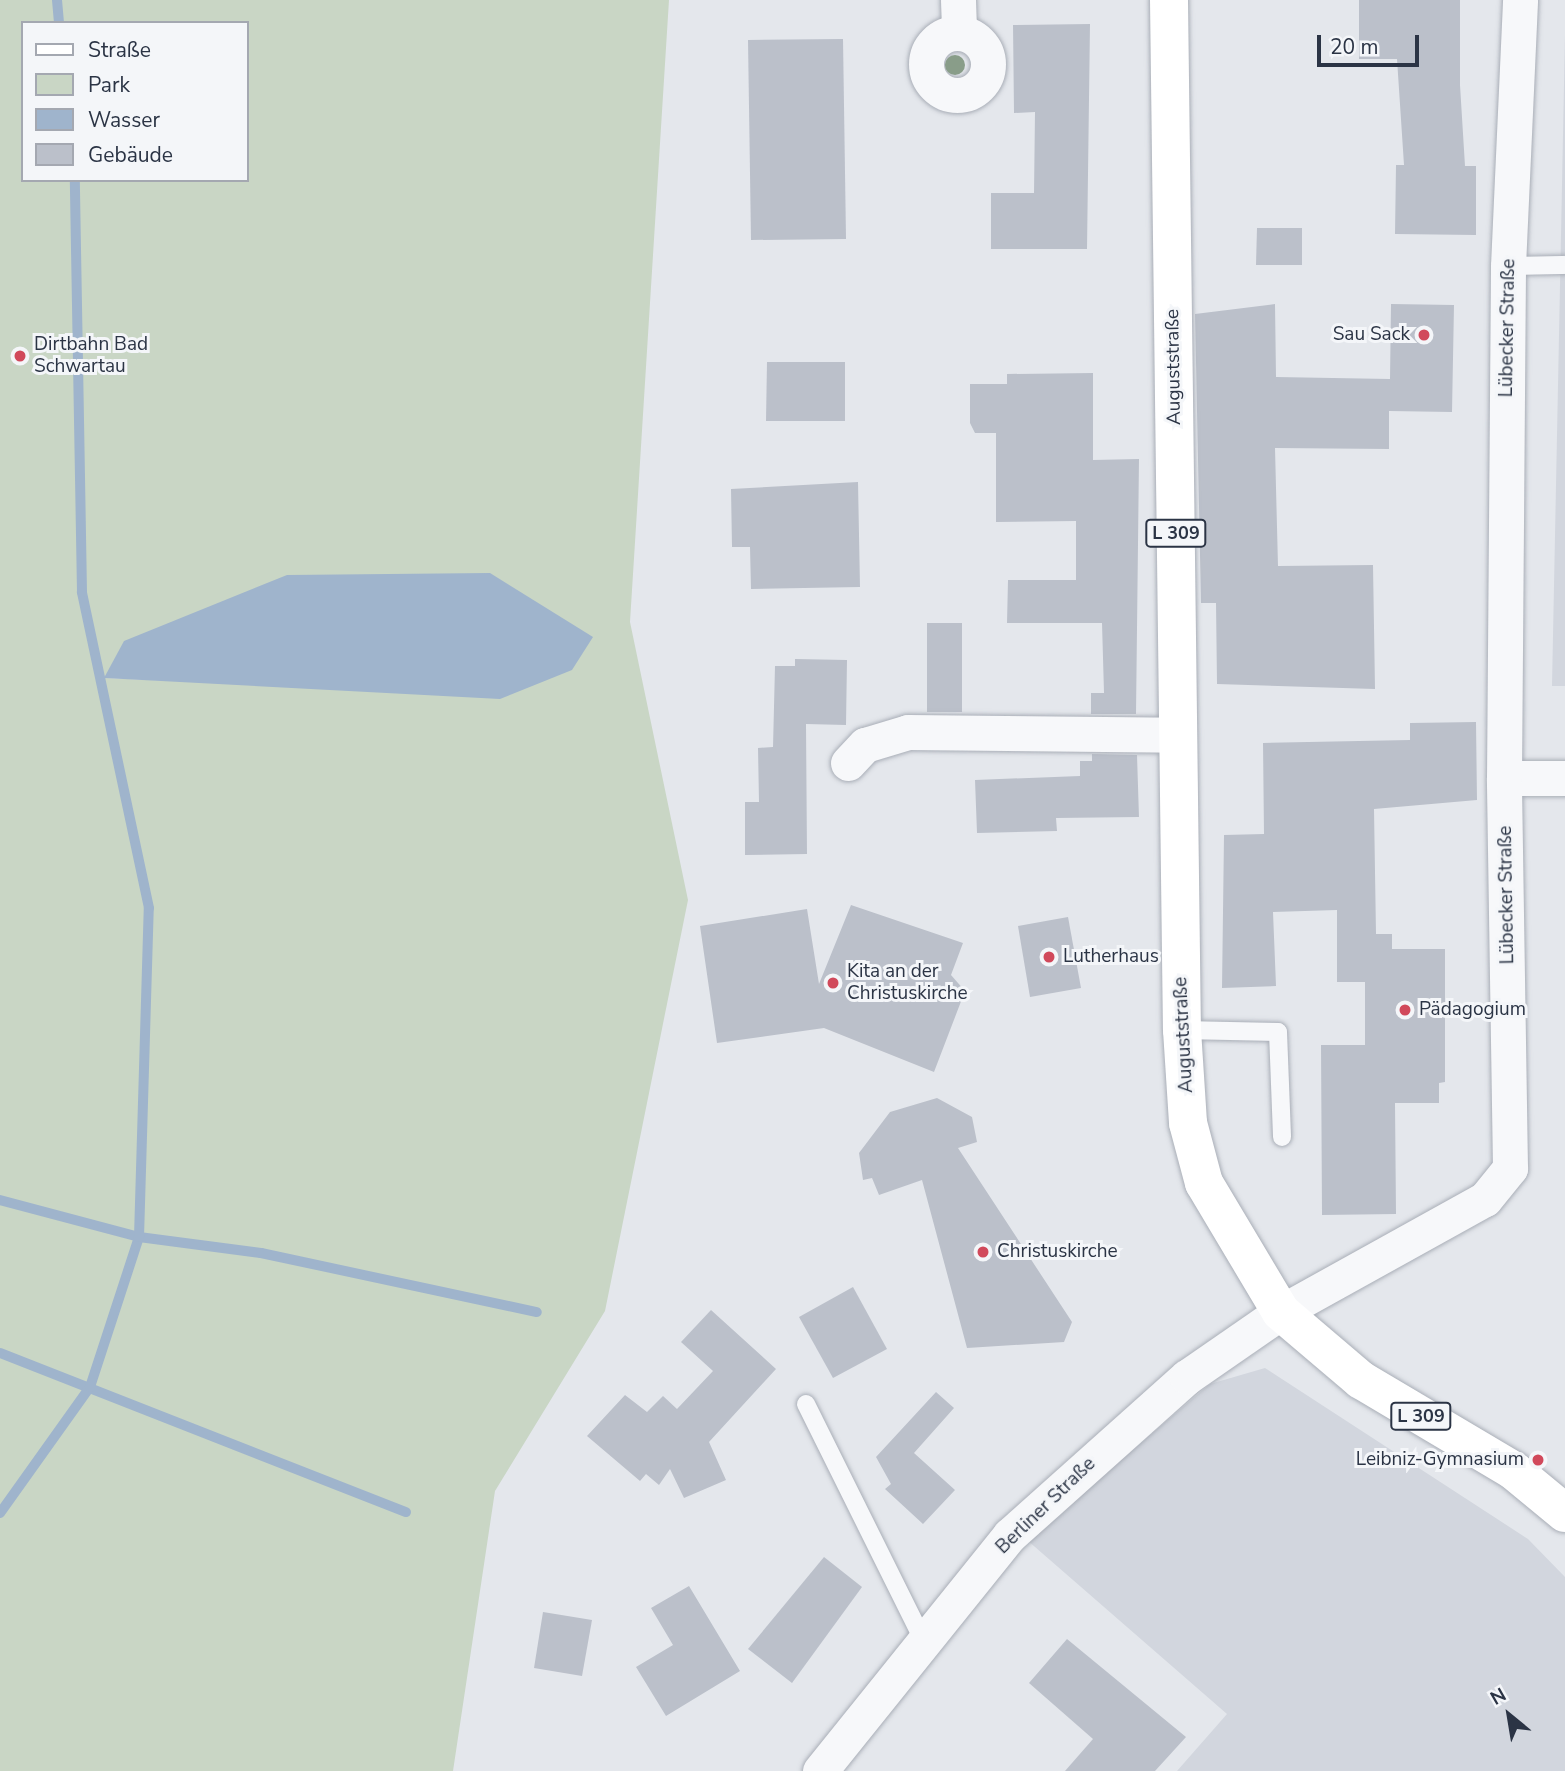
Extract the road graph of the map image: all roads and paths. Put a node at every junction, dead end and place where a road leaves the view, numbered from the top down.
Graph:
1 (1169, 0) edge
2 (1525, 0) edge
3 (1565, 265) edge
4 (1508, 266) junction
5 (1178, 735) junction
6 (848, 764) dead end
7 (1504, 778) junction
8 (1565, 778) edge
9 (1181, 1030) junction
10 (1282, 1137) dead end
11 (1281, 1312) junction
12 (806, 1404) dead end
13 (1565, 1513) edge
14 (924, 1642) junction
15 (820, 1771) edge

1 - 5 main road, Auguststraße / L 309
2 - 4 street, Lübecker Straße
3 - 4 lane
4 - 7 street, Lübecker Straße
5 - 6 street
5 - 9 main road, Auguststraße / L 309
7 - 8 street
7 - 11 street, Lübecker Straße
9 - 10 lane
9 - 11 main road, Auguststraße / L 309
11 - 13 main road, L 309
11 - 14 street, Berliner Straße
12 - 14 lane
14 - 15 street, Berliner Straße

